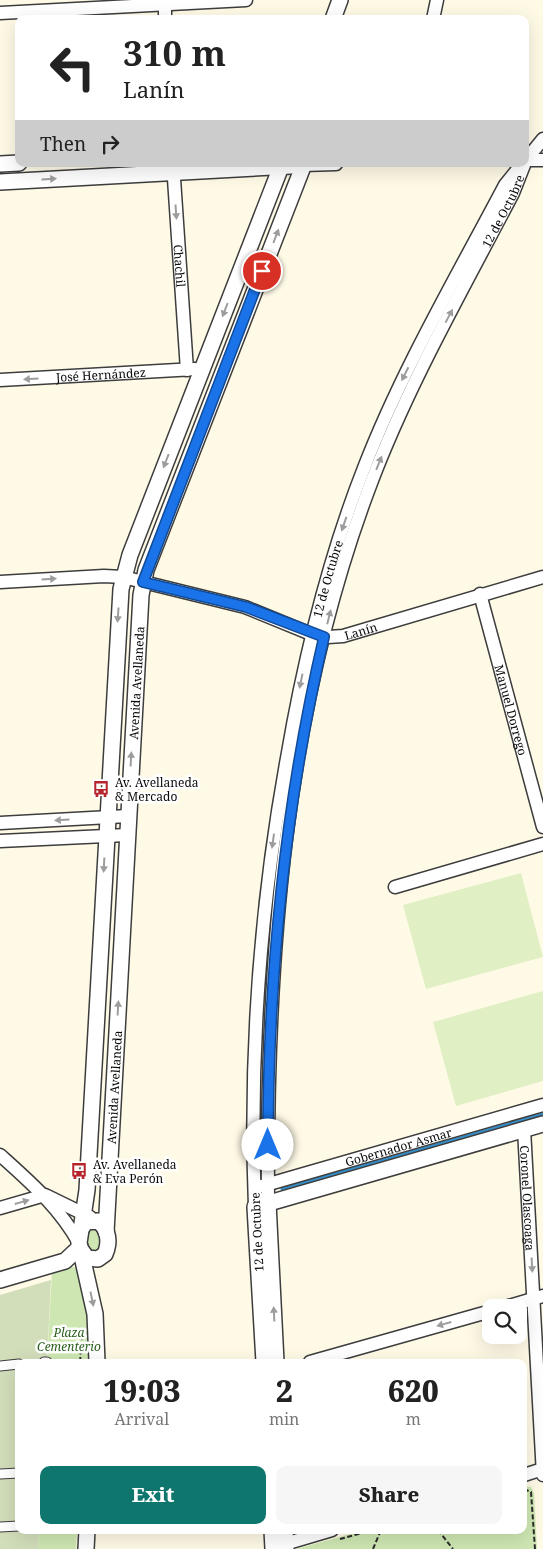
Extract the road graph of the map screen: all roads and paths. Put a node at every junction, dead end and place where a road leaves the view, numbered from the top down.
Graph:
1 (246, 0) edge
2 (340, 0) edge
3 (437, 0) edge
4 (165, 2) edge
5 (0, 13) edge
6 (166, 15) edge
7 (334, 15) edge
8 (434, 15) edge
9 (543, 139) edge
10 (529, 157) edge
11 (543, 160) edge
12 (529, 162) edge
13 (15, 163) edge
14 (0, 164) edge
15 (209, 167) edge
16 (281, 167) edge
17 (302, 167) edge
18 (521, 167) edge
19 (173, 168) edge
20 (0, 182) edge
21 (195, 370) junction
22 (222, 376) junction
23 (0, 380) edge
24 (543, 576) edge
25 (123, 577) junction
26 (0, 582) edge
27 (143, 582) junction
28 (480, 594) junction
29 (318, 636) junction
30 (128, 816) junction
31 (107, 817) junction
32 (0, 823) edge
33 (543, 827) edge
34 (127, 835) junction
35 (106, 836) junction
36 (0, 841) edge
37 (543, 844) edge
38 (395, 887) dead end
39 (543, 1105) edge
40 (543, 1124) edge
41 (524, 1129) junction
42 (0, 1155) edge
43 (268, 1184) junction
44 (255, 1188) junction
45 (45, 1195) junction
46 (262, 1205) junction
47 (0, 1208) edge
48 (84, 1213) junction
49 (102, 1226) junction
50 (80, 1242) junction
51 (0, 1280) edge
52 (538, 1297) edge
53 (482, 1314) edge
54 (83, 1330) dead end
55 (80, 1359) edge
56 (97, 1359) edge
57 (264, 1359) edge
58 (276, 1359) edge
59 (321, 1359) edge
60 (15, 1364) edge
61 (0, 1366) edge
62 (543, 1469) edge
63 (15, 1473) edge
64 (0, 1474) edge
65 (527, 1474) edge
66 (543, 1475) edge
67 (527, 1490) edge
68 (15, 1526) edge
69 (0, 1527) edge
70 (87, 1534) edge
71 (317, 1534) edge
72 (379, 1534) edge
73 (441, 1534) edge
74 (281, 1544) edge
75 (86, 1549) edge
76 (373, 1549) edge
77 (453, 1549) edge
78 (535, 1549) edge

1 - 4 street
2 - 7 street
3 - 8 street
4 - 5 street
4 - 6 street
9 - 10 street, 12 de Octubre
11 - 12 street
13 - 14 street
15 - 19 street
16 -> 21 street, Avenida Avellaneda
22 -> 17 street, Avenida Avellaneda
18 - 29 street, 12 de Octubre
20 -> 19 street
19 -> 21 street, Chachil
21 - 22 street, José Hernández
21 -> 23 street, José Hernández
21 -> 25 street, Avenida Avellaneda
22 - 27 street, Avenida Avellaneda
24 - 28 street, Lanín
26 -> 25 street, Lanín
25 - 27 street, Lanín
25 -> 31 street, Avenida Avellaneda
27 - 29 street, Lanín
30 -> 27 street, Avenida Avellaneda
28 - 29 street, Lanín
28 - 33 street, Manuel Dorrego
29 - 43 street, 12 de Octubre
29 -> 44 street, 12 de Octubre
30 - 31 street
30 - 34 street, Avenida Avellaneda
31 -> 32 street
31 - 35 street, Avenida Avellaneda
34 - 35 street
49 -> 34 street, Avenida Avellaneda
35 - 36 street
35 -> 48 street, Avenida Avellaneda
37 - 38 street
39 - 43 street, Gobernador Asmar
40 - 41 street, Gobernador Asmar
41 - 46 street, Gobernador Asmar
41 -> 52 street, Coronel Olascoaga
42 - 45 street
43 - 44 street, Gobernador Asmar
43 - 46 street, 12 de Octubre
44 - 46 street, 12 de Octubre
47 -> 45 street
45 - 48 street
45 - 50 street
46 - 57 street, 12 de Octubre
58 -> 46 street, 12 de Octubre
48 - 49 street
48 - 50 street, Avenida Avellaneda
49 - 50 street
49 - 50 street, Avenida Avellaneda
50 - 51 street
50 -> 56 street, Avenida Avellaneda
52 - 62 street, Coronel Olascoaga
53 -> 59 street
54 - 55 path
60 - 61 street
62 - 65 street
62 - 66 street, Coronel Olascoaga
63 - 64 street
67 - 78 path
68 - 69 street
70 - 75 street
71 - 74 street
72 - 76 path
73 - 77 path

